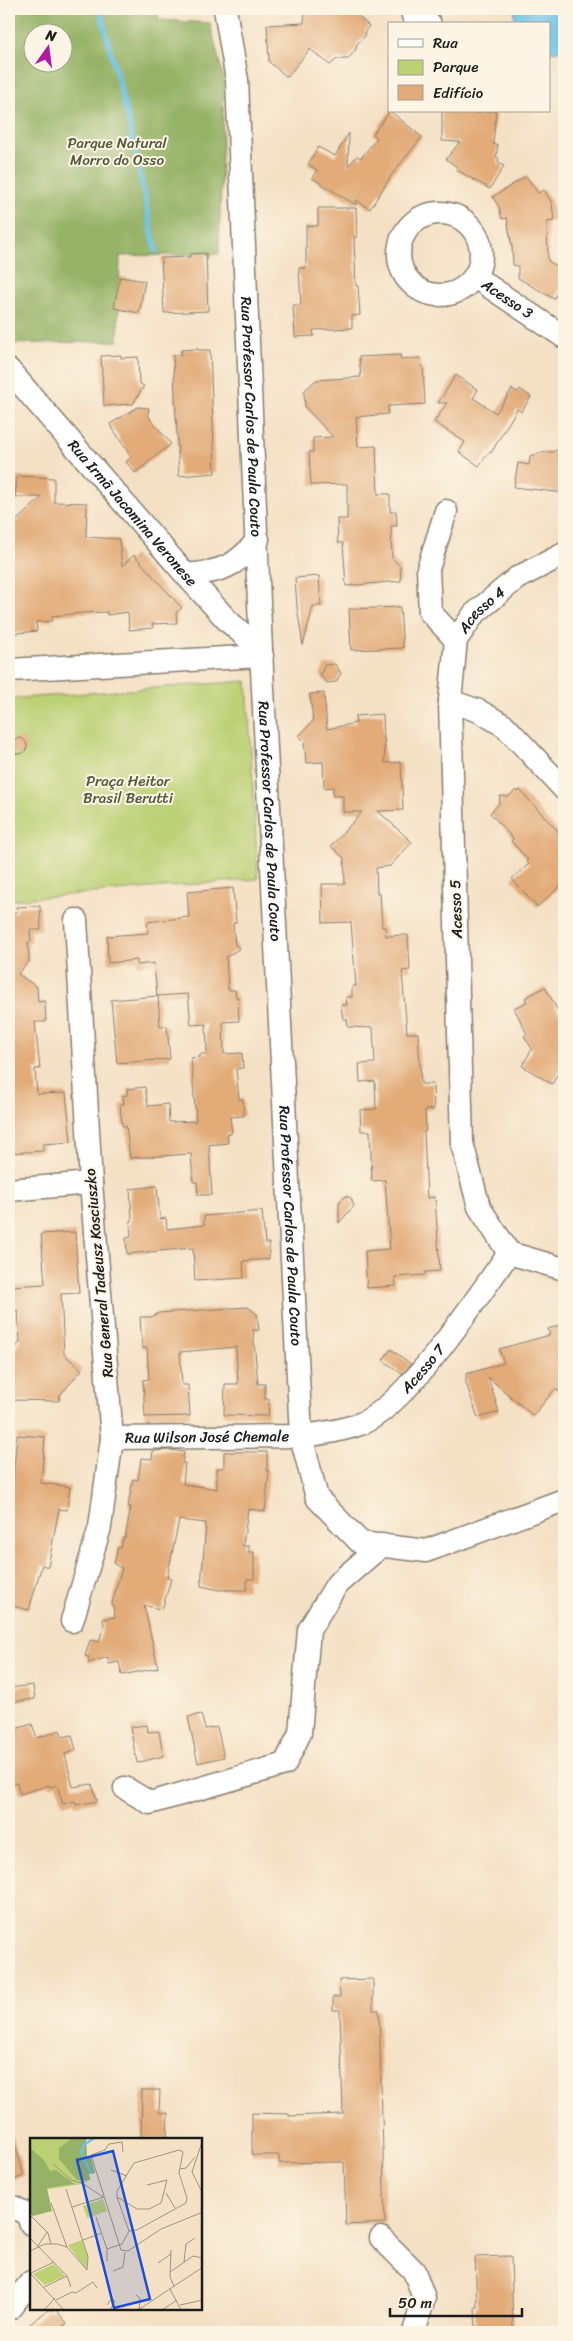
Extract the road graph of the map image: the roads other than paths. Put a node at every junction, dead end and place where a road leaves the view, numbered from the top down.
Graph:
1 (225, 9) edge
2 (411, 9) edge
3 (422, 22) edge
4 (475, 276) dead end
5 (564, 337) edge
6 (9, 370) edge
7 (446, 510) dead end
8 (258, 540) junction
9 (564, 554) edge
10 (186, 575) junction
11 (456, 640) junction
12 (262, 653) junction
13 (9, 670) edge
14 (450, 702) junction
15 (564, 789) edge
16 (76, 920) dead end
17 (91, 1183) junction
18 (9, 1190) edge
19 (509, 1253) junction
20 (564, 1269) edge
21 (300, 1436) junction
22 (112, 1438) junction
23 (564, 1500) edge
24 (371, 1544) junction
25 (72, 1621) dead end
26 (126, 1788) dead end
27 (9, 2205) edge
28 (30, 2222) edge
29 (381, 2238) dead end
30 (30, 2283) edge
31 (9, 2309) edge
32 (414, 2332) edge

1 - 8 street, Rua Professor Carlos de Paula Couto
2 - 3 street
4 - 5 street, Acesso 3
6 - 10 street, Rua Irmã Jacomina Veronese
7 - 11 street
8 - 10 street
8 - 12 street, Rua Professor Carlos de Paula Couto
9 - 11 street, Acesso 4
10 - 12 street, Rua Irmã Jacomina Veronese
11 - 14 street, Acesso 4
12 - 13 street
12 - 21 street, Rua Professor Carlos de Paula Couto
14 - 15 street
14 - 19 street, Acesso 5
16 - 17 street, Rua General Tadeusz Kosciuszko
17 - 18 street
17 - 22 street, Rua General Tadeusz Kosciuszko
19 - 20 street
19 - 21 street, Acesso 7
21 - 22 street, Rua Wilson José Chemale
21 - 24 street, Rua Professor Carlos de Paula Couto
22 - 25 street, Rua General Tadeusz Kosciuszko
23 - 24 street
24 - 26 street
27 - 28 street
29 - 32 street
30 - 31 street

